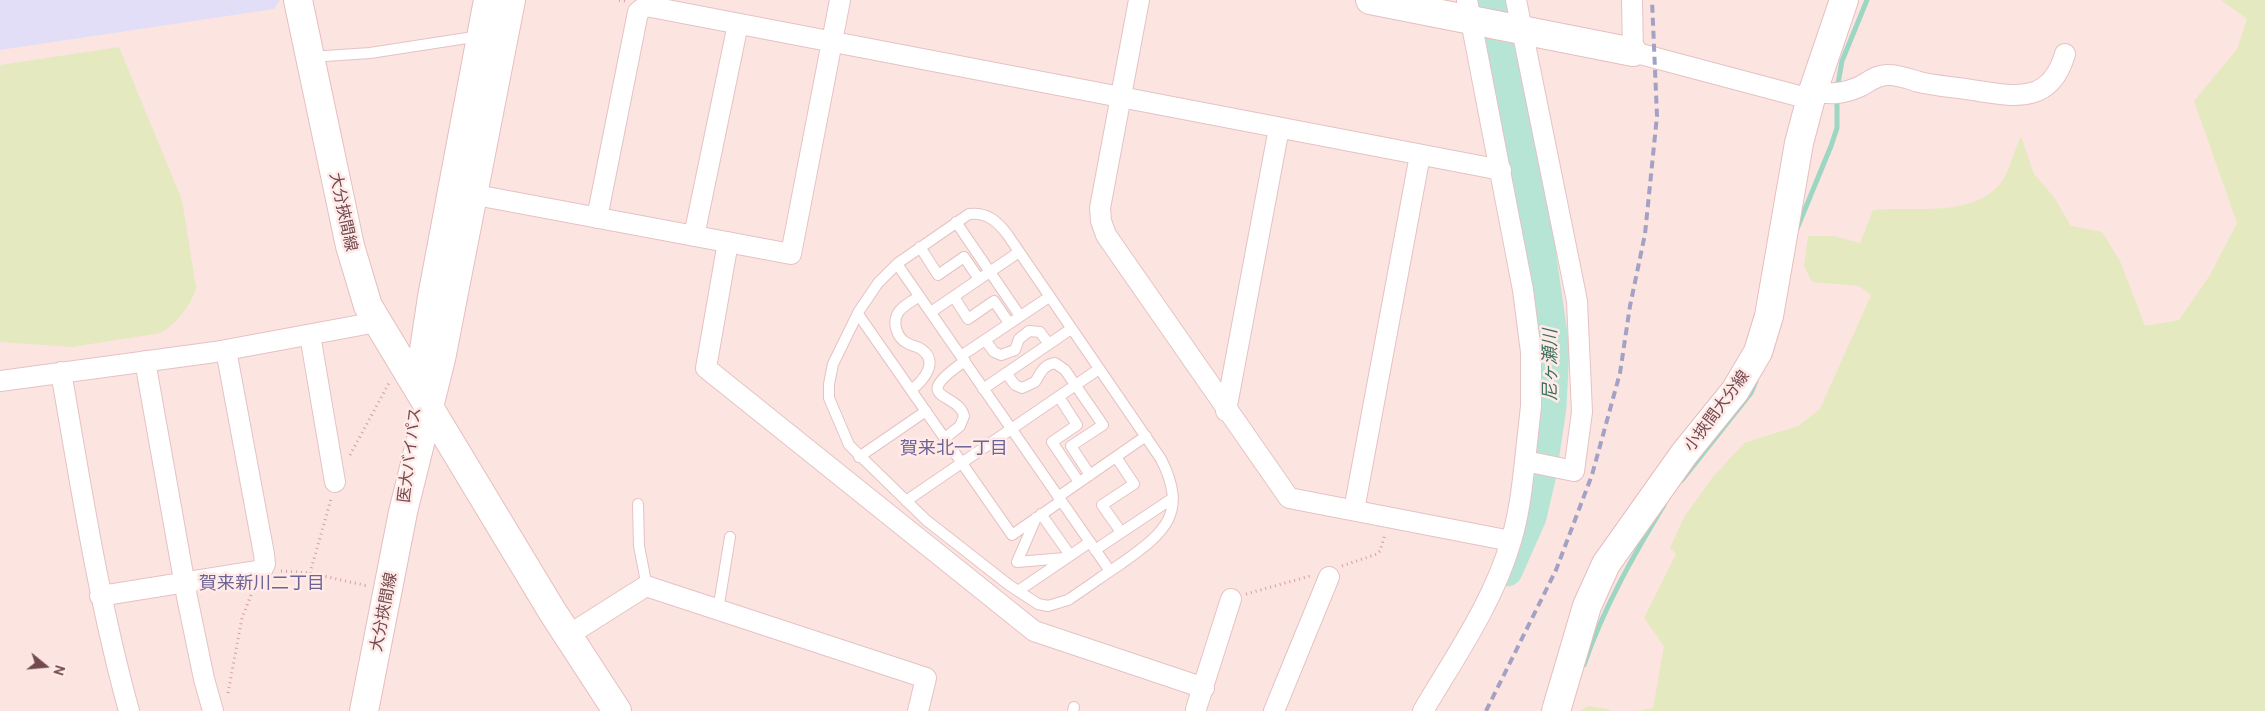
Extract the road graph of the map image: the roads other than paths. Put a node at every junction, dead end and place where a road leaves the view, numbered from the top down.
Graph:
1 (298, 0) edge
2 (488, 0) edge
3 (511, 0) edge
4 (840, 0) edge
5 (1139, 0) edge
6 (1370, 0) edge
7 (1516, 0) edge
8 (1632, 0) edge
9 (1844, 0) edge
10 (1472, 13) edge
11 (738, 24) junction
12 (1516, 30) junction
13 (481, 35) junction
14 (832, 42) junction
15 (1633, 52) junction
16 (2065, 54) dead end
17 (310, 57) junction
18 (1812, 95) junction
19 (1120, 97) junction
20 (1279, 128) junction
21 (1420, 155) junction
22 (1501, 170) junction
23 (463, 192) junction
24 (597, 218) junction
25 (956, 222) junction
26 (694, 236) junction
27 (728, 242) junction
28 (920, 247) junction
29 (1019, 252) junction
30 (897, 264) junction
31 (990, 272) junction
32 (979, 279) junction
33 (919, 296) junction
34 (954, 297) junction
35 (1049, 297) junction
36 (931, 312) junction
37 (858, 314) junction
38 (1020, 316) junction
39 (377, 322) junction
40 (1009, 323) junction
41 (1071, 329) junction
42 (310, 335) junction
43 (985, 340) junction
44 (1049, 344) junction
45 (226, 350) junction
46 (963, 359) junction
47 (145, 361) junction
48 (1099, 369) junction
49 (61, 372) junction
50 (1006, 374) junction
51 (0, 381) edge
52 (1076, 385) junction
53 (984, 389) junction
54 (911, 390) junction
55 (1059, 397) junction
56 (424, 399) junction
57 (1226, 411) junction
58 (926, 412) junction
59 (1013, 429) junction
60 (1146, 436) junction
61 (945, 438) junction
62 (858, 457) junction
63 (1116, 457) junction
64 (962, 463) junction
65 (1531, 463) junction
66 (1090, 475) junction
67 (335, 482) dead end
68 (1079, 482) junction
69 (1173, 498) junction
70 (1060, 499) junction
71 (906, 501) junction
72 (638, 504) dead end
73 (1354, 510) junction
74 (404, 512) joint
75 (1039, 516) junction
76 (1121, 532) junction
77 (730, 537) dead end
78 (1511, 541) junction
79 (1092, 546) junction
80 (1068, 557) junction
81 (1110, 571) junction
82 (1329, 577) dead end
83 (185, 581) junction
84 (647, 587) junction
85 (1018, 591) junction
86 (100, 596) junction
87 (1231, 599) dead end
88 (718, 610) junction
89 (567, 636) junction
90 (1204, 688) junction
91 (1196, 709) dead end
92 (129, 711) edge
93 (213, 711) edge
94 (364, 711) edge
95 (617, 711) edge
96 (918, 711) edge
97 (1274, 711) edge
98 (1423, 711) edge
99 (1556, 711) edge

1 - 17 main road, 大分挾間線
2 - 13 main road, 医大バイパス
3 - 23 main road, 医大バイパス
4 - 14 street
5 - 19 street
6 - 10 main road
7 - 12 street
8 - 15 street
9 - 18 main road, 小挾間大分線
10 - 12 main road
10 - 22 street
11 - 14 street
11 - 24 street
11 - 26 street
12 - 15 main road
12 - 65 street
13 - 17 lane
13 - 23 main road, 医大バイパス
14 - 19 street
14 - 27 street
15 - 18 street
16 - 18 street
17 - 39 main road, 大分挾間線
18 - 99 main road, 小挾間大分線
19 - 20 street
19 - 57 street
20 - 21 street
20 - 57 street
21 - 22 street
21 - 73 street
22 - 65 street
23 - 24 street
23 - 56 main road, 医大バイパス
24 - 26 street
25 - 28 lane
25 - 29 lane
25 - 31 lane
26 - 27 street
27 - 90 street
28 - 30 lane
28 - 32 lane
29 - 31 lane
29 - 35 lane
30 - 33 lane
30 - 37 lane
31 - 32 lane
31 - 38 lane
32 - 34 lane
33 - 36 lane
33 - 54 lane
34 - 36 lane
34 - 40 lane
35 - 38 lane
35 - 41 lane
36 - 46 lane
37 - 54 lane
37 - 62 lane
38 - 40 lane
39 - 42 street
39 - 56 main road, 大分挾間線
40 - 43 lane
41 - 44 lane
41 - 48 lane
42 - 45 street
42 - 67 street
43 - 44 lane
43 - 46 lane
44 - 50 lane
45 - 47 street
45 - 83 street
46 - 53 lane
46 - 61 lane
47 - 49 street
47 - 83 street
48 - 52 lane
48 - 60 lane
49 - 51 street
49 - 86 street
50 - 52 lane
50 - 53 lane
52 - 55 lane
52 - 66 lane
53 - 59 lane
54 - 58 lane
55 - 59 lane
55 - 68 lane
56 - 74 main road, 医大バイパス
56 - 89 main road, 大分挾間線
57 - 73 street
58 - 61 lane
58 - 62 lane
59 - 64 lane
59 - 70 lane
60 - 63 lane
60 - 69 lane
61 - 64 lane
62 - 71 lane
63 - 66 lane
63 - 76 lane
64 - 71 lane
64 - 75 lane
65 - 78 street
66 - 68 lane
68 - 70 lane
69 - 76 lane
69 - 81 lane
70 - 75 lane
70 - 79 lane
71 - 85 lane
72 - 84 lane
73 - 78 street
74 - 94 main road, 大分挾間線
75 - 80 lane
75 - 80 lane
76 - 79 lane
77 - 88 lane
78 - 98 street
79 - 80 lane
79 - 81 lane
80 - 85 lane
81 - 85 lane
82 - 97 street
83 - 86 street
83 - 93 street
84 - 88 street
84 - 89 street
86 - 92 street
87 - 90 street
88 - 96 street
89 - 95 main road, 大分挾間線
90 - 91 street

